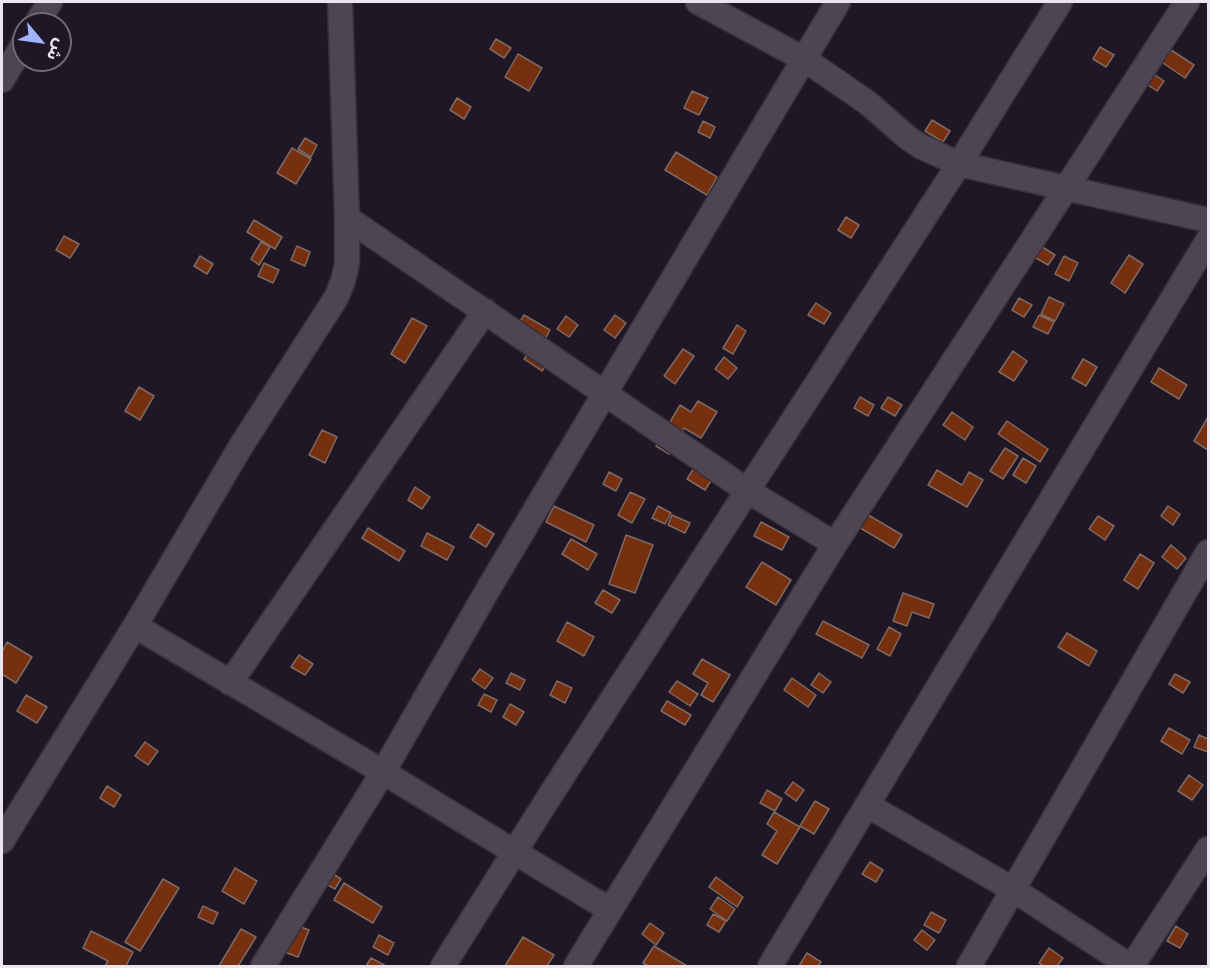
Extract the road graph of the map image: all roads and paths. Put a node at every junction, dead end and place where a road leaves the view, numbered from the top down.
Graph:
1 (340, 2) edge
2 (698, 2) edge
3 (838, 2) edge
4 (1060, 2) edge
5 (1187, 2) edge
6 (804, 59) junction
7 (12, 63) edge
8 (2, 80) edge
9 (959, 164) junction
10 (1064, 188) junction
11 (347, 218) junction
12 (1209, 220) edge
13 (1209, 240) edge
14 (485, 311) junction
15 (604, 395) junction
16 (748, 491) junction
17 (835, 544) junction
18 (1209, 552) edge
19 (135, 626) junction
20 (230, 683) junction
21 (383, 772) junction
22 (867, 805) junction
23 (2, 841) edge
24 (1209, 849) edge
25 (515, 853) junction
26 (1014, 890) junction
27 (610, 910) junction
28 (263, 966) edge
29 (443, 966) edge
30 (576, 966) edge
31 (770, 966) edge
32 (969, 966) edge
33 (1131, 966) edge

1 - 11 street
2 - 6 street
3 - 6 street
4 - 9 street
5 - 10 street
6 - 9 street
6 - 15 street
7 - 8 street
9 - 10 street
9 - 16 street
10 - 12 street
10 - 17 street
11 - 14 street
11 - 19 street
13 - 22 street
14 - 15 street
14 - 20 street
15 - 16 street
15 - 21 street
16 - 17 street
16 - 25 street
17 - 27 street
18 - 26 street
19 - 20 street
19 - 23 street
20 - 21 street
21 - 25 street
21 - 28 street
22 - 26 street
22 - 31 street
24 - 33 street
25 - 27 street
25 - 29 street
26 - 32 street
26 - 33 street
27 - 30 street

